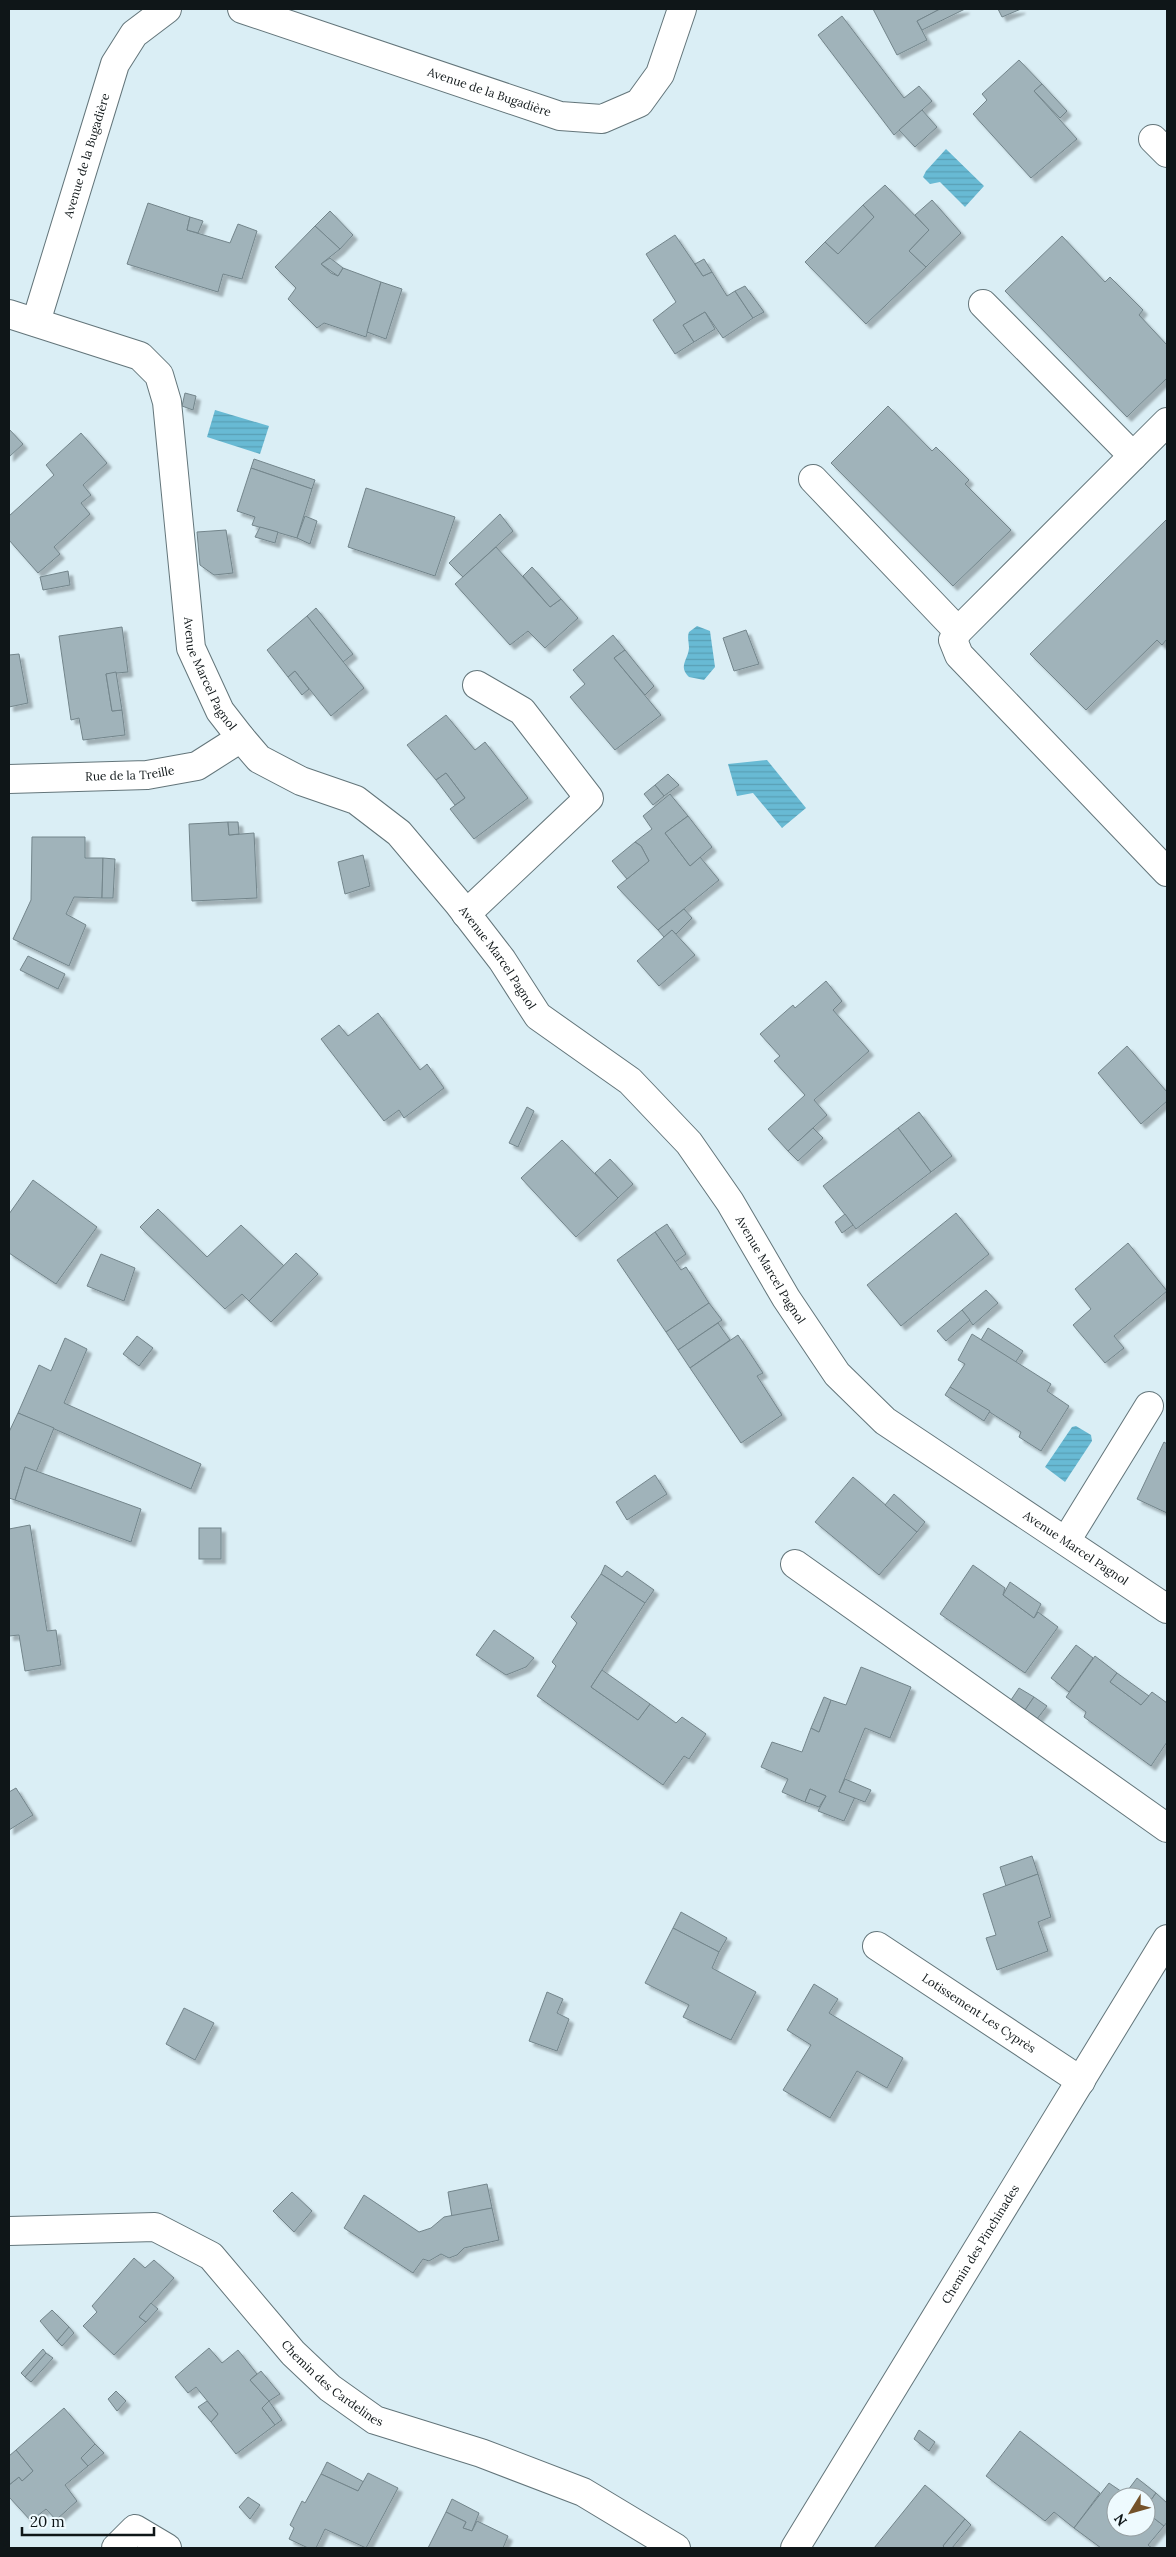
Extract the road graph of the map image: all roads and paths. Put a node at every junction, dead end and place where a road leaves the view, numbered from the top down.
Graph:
1 (167, 9) edge
2 (242, 9) edge
3 (682, 9) edge
4 (984, 304) dead end
5 (9, 314) edge
6 (36, 322) junction
7 (1167, 422) edge
8 (1133, 456) junction
9 (813, 479) dead end
10 (958, 631) junction
11 (477, 685) dead end
12 (241, 738) junction
13 (9, 779) edge
14 (1162, 857) edge
15 (466, 914) junction
16 (1148, 1406) dead end
17 (1066, 1542) junction
18 (795, 1564) dead end
19 (1167, 1609) edge
20 (1167, 1828) edge
21 (1167, 1939) edge
22 (877, 1946) dead end
23 (1081, 2081) junction
24 (9, 2230) edge
25 (116, 2548) edge
26 (167, 2548) edge
27 (676, 2548) edge
28 (795, 2548) edge

1 - 6 street, Avenue de la Bugadière
2 - 3 street, Avenue de la Bugadière
4 - 8 street
5 - 6 street, Avenue Marcel Pagnol
6 - 12 street, Avenue Marcel Pagnol
7 - 8 street
8 - 10 street
9 - 10 street
10 - 14 street
11 - 15 street
12 - 13 street, Rue de la Treille
12 - 15 street, Avenue Marcel Pagnol
15 - 17 street, Avenue Marcel Pagnol
16 - 17 street
17 - 19 street, Avenue Marcel Pagnol
18 - 20 street
21 - 23 street, Chemin des Pinchinades
22 - 23 street, Lotissement Les Cyprès
23 - 28 street, Chemin des Pinchinades
24 - 27 street, Chemin des Cardelines
25 - 26 street

